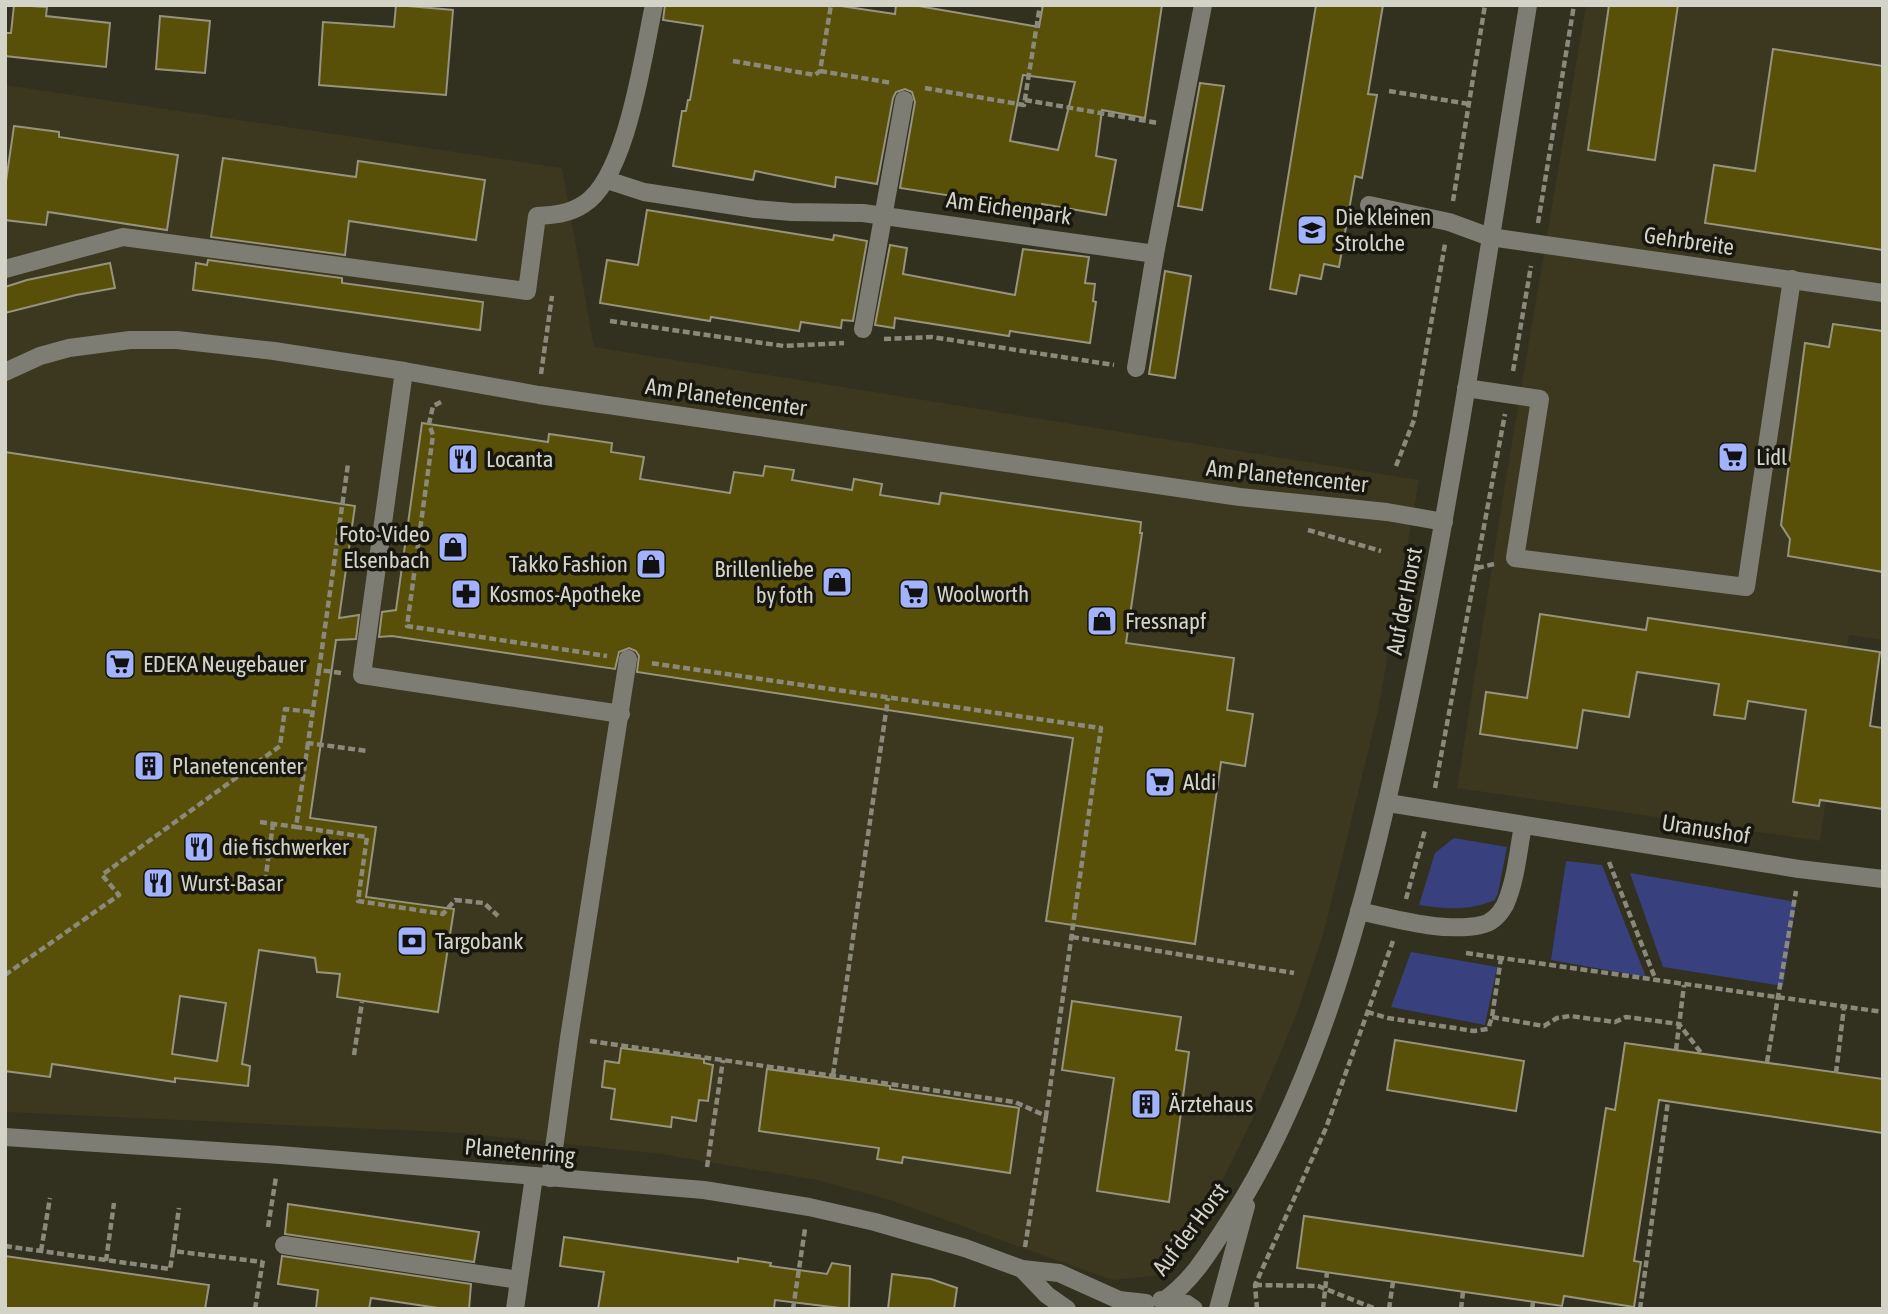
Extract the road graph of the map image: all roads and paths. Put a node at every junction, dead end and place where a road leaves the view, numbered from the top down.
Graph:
1 (654, 5) edge
2 (831, 5) edge
3 (1041, 5) edge
4 (1203, 5) edge
5 (1528, 5) edge
6 (1574, 5) edge
7 (733, 61) dead end
8 (1389, 90) dead end
9 (904, 100) dead end
10 (1469, 104) dead end
11 (1179, 126) junction
12 (607, 180) junction
13 (1370, 205) dead end
14 (883, 215) junction
15 (1490, 237) junction
16 (1534, 244) junction
17 (1155, 254) junction
18 (5, 269) edge
19 (1792, 279) junction
20 (553, 284) dead end
21 (1883, 293) edge
22 (863, 329) dead end
23 (1136, 368) dead end
24 (404, 371) junction
25 (5, 372) edge
26 (1466, 388) junction
27 (533, 394) junction
28 (1509, 395) junction
29 (452, 404) dead end
30 (348, 464) dead end
31 (1444, 522) junction
32 (1296, 527) dead end
33 (1381, 551) dead end
34 (628, 659) junction
35 (319, 670) junction
36 (362, 676) junction
37 (888, 698) junction
38 (312, 712) junction
39 (621, 714) junction
40 (308, 743) junction
41 (367, 751) dead end
42 (1388, 803) junction
43 (1431, 811) junction
44 (260, 822) dead end
45 (273, 824) junction
46 (1523, 826) junction
47 (296, 827) junction
48 (1600, 838) junction
49 (1799, 869) junction
50 (1883, 879) edge
51 (265, 882) dead end
52 (1359, 911) junction
53 (498, 916) dead end
54 (1400, 920) junction
55 (1072, 937) junction
56 (1392, 942) junction
57 (1406, 944) dead end
58 (1460, 952) dead end
59 (1501, 958) junction
60 (1294, 973) dead end
61 (5, 975) edge
62 (1655, 978) junction
63 (1684, 985) junction
64 (1777, 996) junction
65 (362, 1002) dead end
66 (1844, 1007) junction
67 (1367, 1012) junction
68 (1883, 1012) edge
69 (1492, 1017) junction
70 (1679, 1024) junction
71 (569, 1038) junction
72 (1676, 1050) dead end
73 (1702, 1054) dead end
74 (354, 1055) dead end
75 (723, 1060) junction
76 (1767, 1062) dead end
77 (1836, 1073) dead end
78 (834, 1075) junction
79 (1668, 1101) dead end
80 (1046, 1116) junction
81 (5, 1137) edge
82 (542, 1177) junction
83 (1252, 1186) junction
84 (704, 1190) junction
85 (50, 1198) dead end
86 (114, 1203) dead end
87 (179, 1208) dead end
88 (809, 1208) junction
89 (284, 1245) dead end
90 (5, 1246) edge
91 (41, 1251) junction
92 (173, 1251) junction
93 (106, 1261) junction
94 (262, 1262) dead end
95 (1022, 1269) junction
96 (1327, 1272) dead end
97 (519, 1280) junction
98 (1393, 1282) dead end
99 (1255, 1285) junction
100 (1324, 1288) junction
101 (1463, 1292) dead end
102 (1166, 1299) junction
103 (1533, 1302) dead end
104 (1141, 1306) edge
105 (515, 1309) edge
106 (793, 1309) edge
107 (1067, 1309) edge
108 (1194, 1309) edge
109 (1218, 1309) edge
110 (1257, 1309) edge
111 (1323, 1309) edge
112 (1376, 1309) edge
113 (1389, 1309) edge
114 (1461, 1309) edge
115 (1532, 1309) edge
116 (1640, 1309) edge

1 - 12 street
2 - 7 path
3 - 11 path
4 - 11 street
5 - 15 street, Auf der Horst
6 - 16 path
8 - 10 path
9 - 14 street
11 - 17 street
12 - 14 street, Am Eichenpark
12 - 18 street
13 - 15 street, Gehrbreite
14 - 17 street, Am Eichenpark
14 - 22 street
15 - 16 street, Gehrbreite
15 - 26 street, Auf der Horst
16 - 19 street, Gehrbreite
16 - 28 path
17 - 23 street
19 - 21 street, Gehrbreite
19 - 28 street
20 - 27 path
24 - 25 street, Am Planetencenter
24 - 27 street, Am Planetencenter
24 - 36 street
26 - 28 street
26 - 31 street, Auf der Horst
27 - 31 street, Am Planetencenter
28 - 43 path
29 - 34 path
30 - 35 path
31 - 42 street, Auf der Horst
32 - 33 path
34 - 37 path
34 - 39 street
35 - 36 path
35 - 38 path
36 - 39 street
37 - 55 path
37 - 78 path
38 - 40 path
38 - 61 path
39 - 71 street
40 - 41 path
40 - 47 path
42 - 43 street, Uranushof
42 - 52 street, Auf der Horst
43 - 46 street, Uranushof
43 - 54 path
44 - 45 path
45 - 47 path
45 - 51 path
46 - 48 street, Uranushof
46 - 54 street
47 - 53 path
48 - 49 street, Uranushof
48 - 62 path
49 - 50 street, Uranushof
49 - 64 path
52 - 54 street
52 - 83 street, Auf der Horst
54 - 56 path
55 - 60 path
55 - 80 path
56 - 57 path
56 - 67 path
58 - 59 path
59 - 62 path
59 - 69 path
62 - 63 path
63 - 64 path
63 - 70 path
64 - 66 path
64 - 76 path
65 - 74 path
66 - 68 path
66 - 77 path
67 - 69 path
67 - 99 path
69 - 70 path
70 - 72 path
70 - 73 path
71 - 75 path
71 - 82 street
75 - 78 path
75 - 84 path
78 - 80 path
79 - 116 path
80 - 95 path
81 - 82 street, Planetenring
82 - 84 street, Planetenring
82 - 97 street
83 - 102 street, Auf der Horst
83 - 109 street, Auf der Horst
84 - 88 street, Planetenring
85 - 91 path
86 - 93 path
87 - 92 path
88 - 95 street, Planetenring
88 - 106 path
89 - 97 street
90 - 91 path
91 - 93 path
92 - 93 path
92 - 94 path
95 - 104 street, Planetenring
95 - 107 street, Planetenring
96 - 100 path
97 - 105 street
98 - 113 path
99 - 100 path
99 - 110 path
100 - 111 path
100 - 112 path
101 - 114 path
102 - 104 street
102 - 108 street
103 - 115 path

